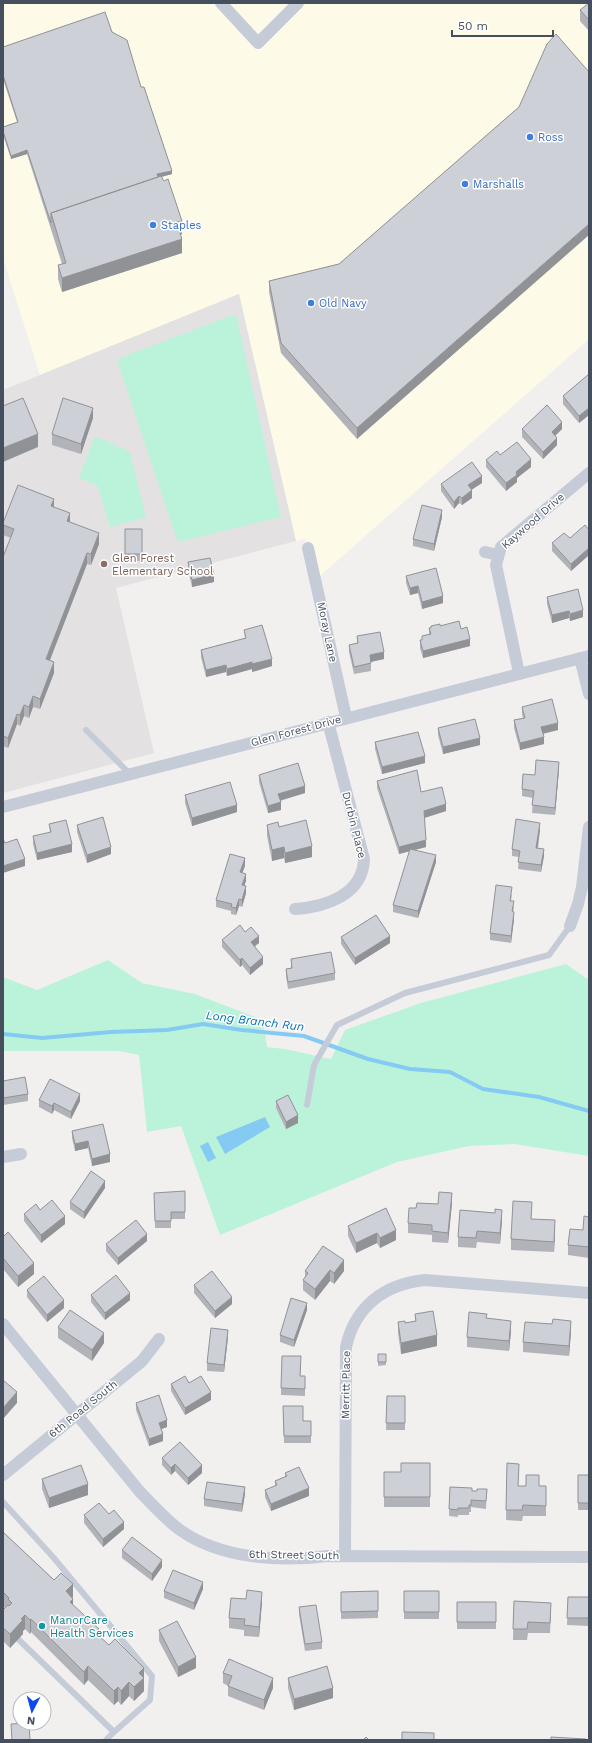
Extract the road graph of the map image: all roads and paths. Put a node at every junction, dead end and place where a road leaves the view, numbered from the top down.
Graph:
1 (221, 3) edge
2 (298, 3) edge
3 (589, 472) edge
4 (308, 548) dead end
5 (485, 552) dead end
6 (498, 555) junction
7 (585, 657) edge
8 (519, 673) junction
9 (589, 694) edge
10 (346, 717) junction
11 (328, 722) junction
12 (86, 730) dead end
13 (130, 774) junction
14 (3, 807) edge
15 (589, 827) edge
16 (295, 909) dead end
17 (570, 926) joint
18 (307, 1105) dead end
19 (21, 1154) dead end
20 (3, 1157) edge
21 (589, 1293) edge
22 (3, 1324) edge
23 (159, 1339) dead end
24 (77, 1414) junction
25 (3, 1475) edge
26 (3, 1502) edge
27 (345, 1556) junction
28 (589, 1557) edge
29 (18, 1639) edge
30 (114, 1732) junction
31 (106, 1740) edge

1 - 2 street
3 - 6 street, Kaywood Drive
4 - 10 street, Moray Lane
5 - 6 street
6 - 8 street, Kaywood Drive
7 - 8 street, Glen Forest Drive
7 - 9 street
8 - 10 street, Glen Forest Drive
10 - 11 street, Glen Forest Drive
11 - 13 street, Glen Forest Drive
11 - 16 street, Durbin Place
12 - 13 lane
13 - 14 street, Glen Forest Drive
15 - 17 street
17 - 18 lane
19 - 20 street
21 - 27 street, Merritt Place
22 - 24 street, 6th Street South
23 - 24 street, 6th Road South
24 - 25 street, 6th Road South
24 - 27 street, 6th Street South
26 - 30 lane
27 - 28 street, 6th Street South
29 - 30 lane
30 - 31 lane

